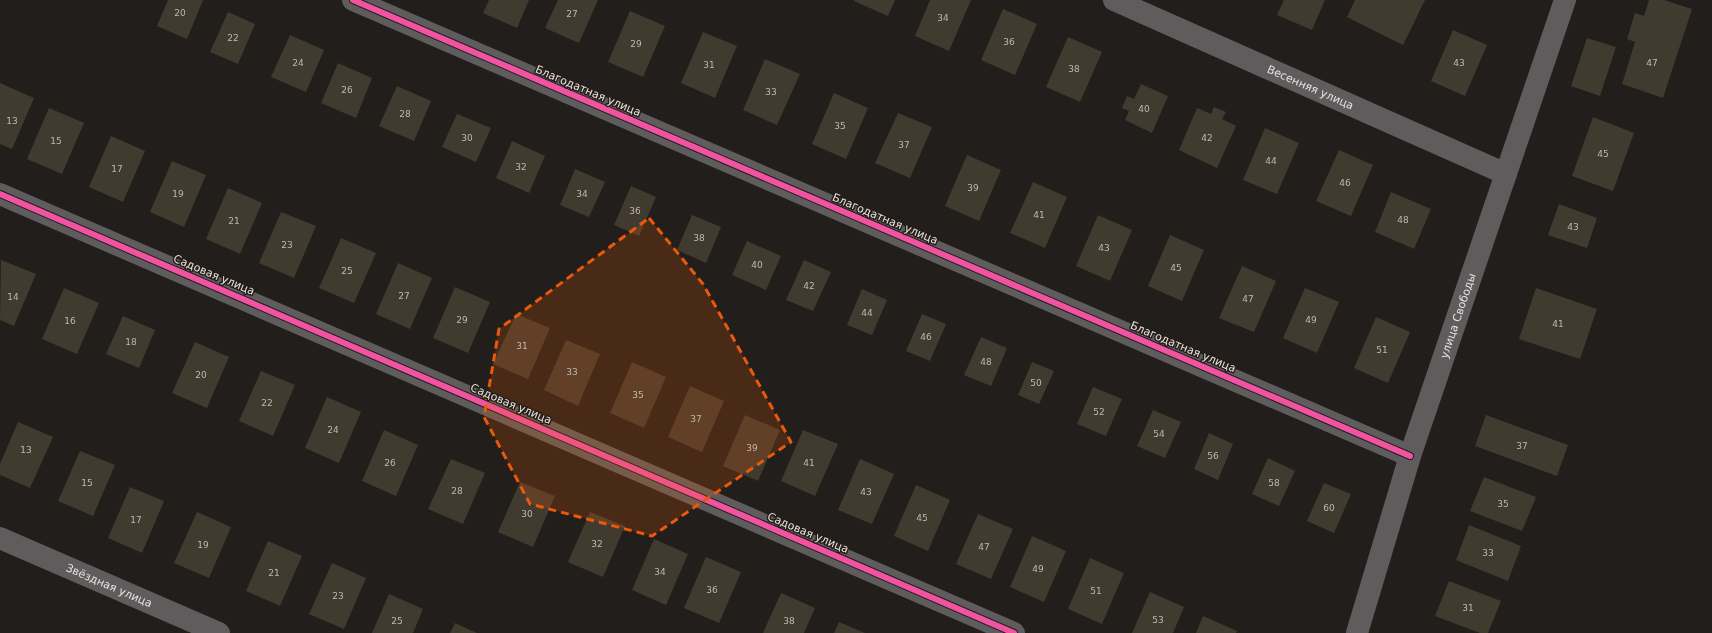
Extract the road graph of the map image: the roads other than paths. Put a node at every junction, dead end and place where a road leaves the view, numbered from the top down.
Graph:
1 (353, 0) edge
2 (1114, 0) edge
3 (1565, 0) edge
4 (1506, 174) junction
5 (0, 194) edge
6 (1410, 456) junction
7 (0, 538) edge
8 (219, 633) edge
9 (1014, 633) edge
10 (1357, 633) edge

1 - 6 street, Благодатная улица
2 - 4 street, Весенняя улица
3 - 4 street, улица Свободы
4 - 6 street, улица Свободы
5 - 9 street, Садовая улица
6 - 10 street, улица Свободы
7 - 8 street, Звёздная улица

